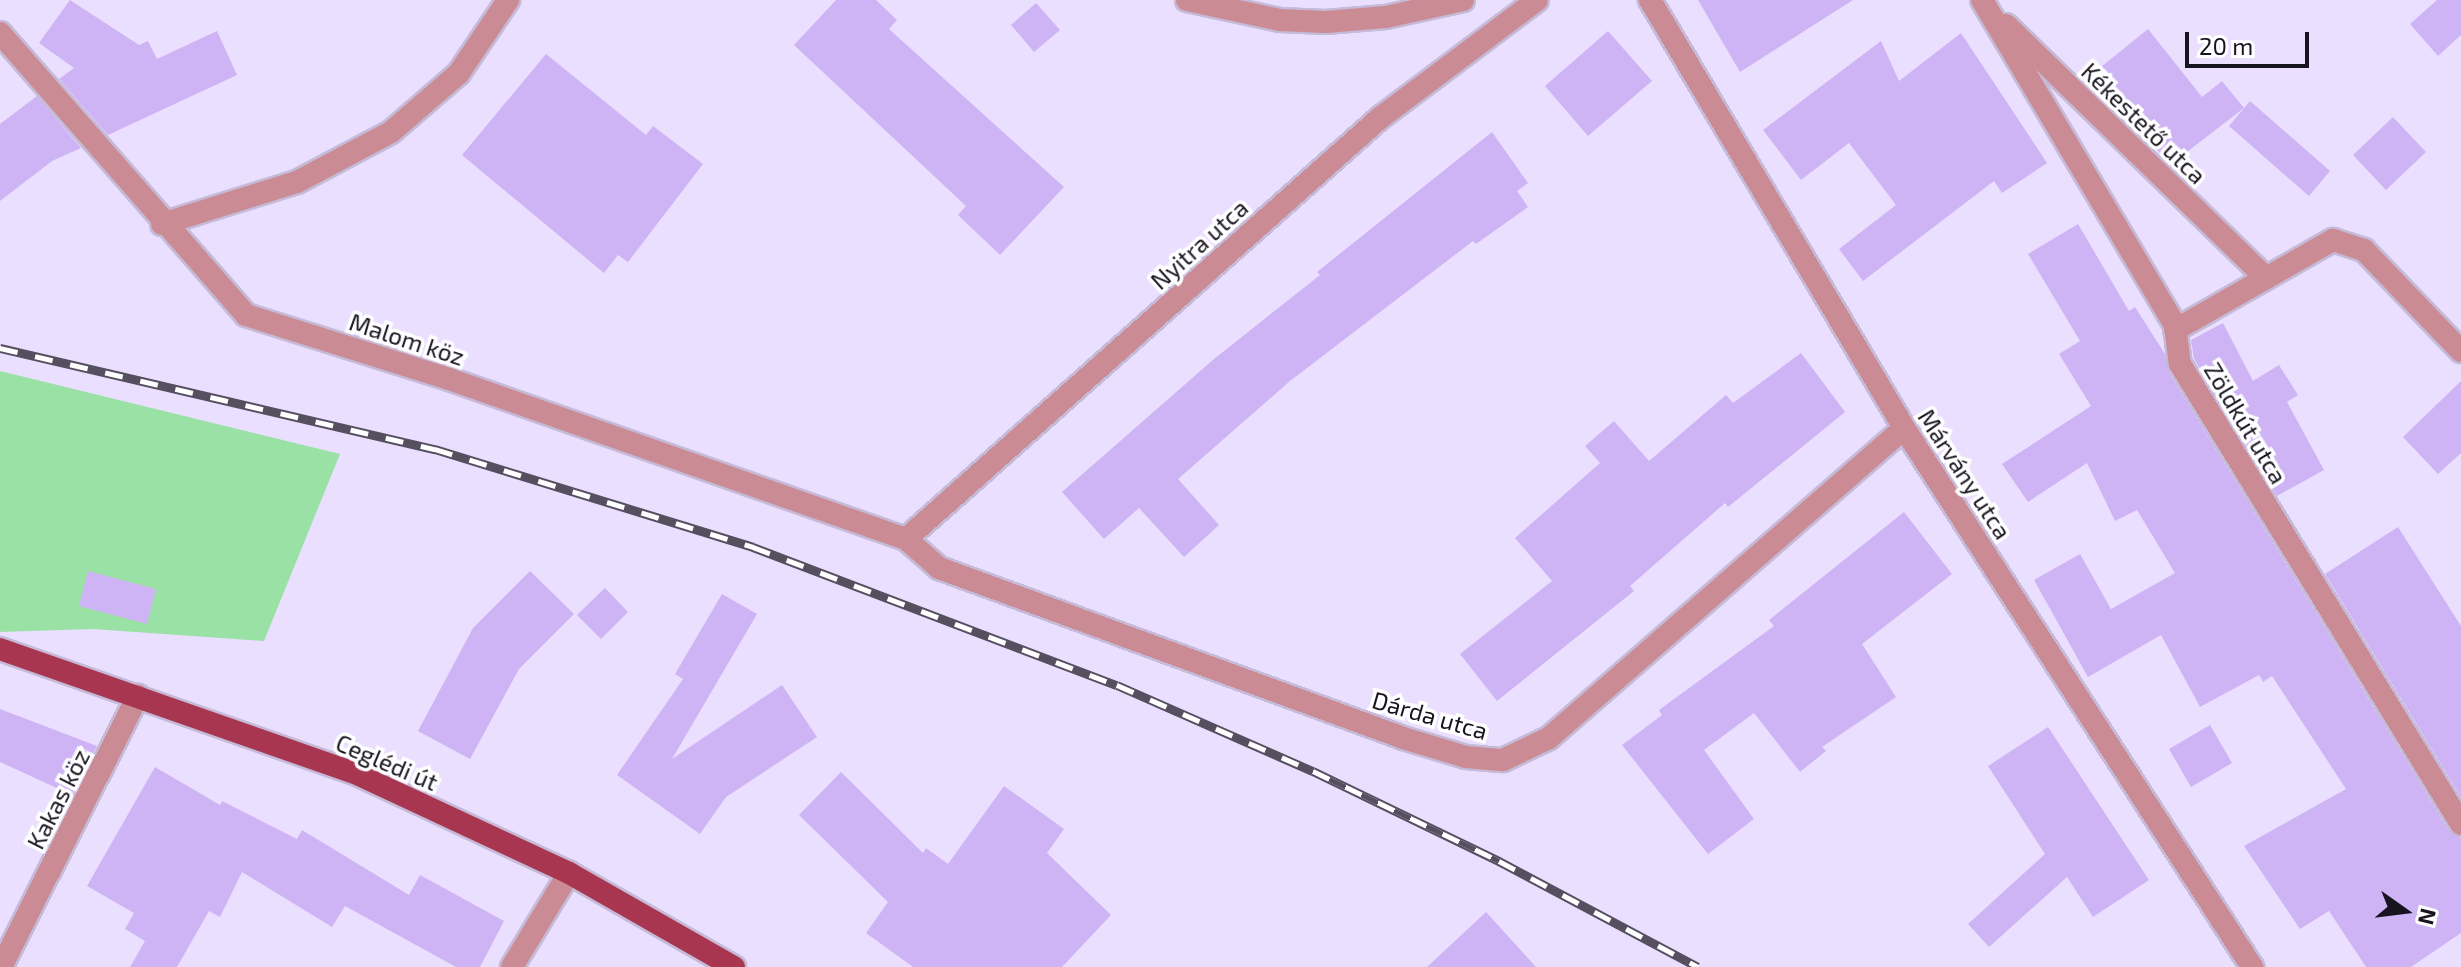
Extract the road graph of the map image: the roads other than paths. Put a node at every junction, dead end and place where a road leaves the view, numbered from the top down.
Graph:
1 (508, 0) edge
2 (1187, 0) edge
3 (1463, 0) edge
4 (1537, 0) edge
5 (1650, 0) edge
6 (1983, 2) edge
7 (0, 33) edge
8 (162, 224) junction
9 (2266, 278) junction
10 (2175, 330) junction
11 (2461, 351) edge
12 (1904, 428) junction
13 (906, 539) junction
14 (0, 649) edge
15 (138, 696) junction
16 (2461, 824) edge
17 (569, 873) junction
18 (1, 967) edge
19 (512, 967) edge
20 (734, 967) edge
21 (2252, 967) edge

1 - 8 street
2 - 3 street
4 - 13 street, Nyitra utca
5 - 12 street, Márvány utca
6 - 9 street, Kékestető utca
6 - 10 street, Zöldkút utca
7 - 8 street, Malom köz
8 - 13 street, Malom köz
9 - 10 street
9 - 11 street
10 - 16 street, Zöldkút utca
12 - 13 street, Dárda utca
12 - 21 street, Márvány utca
14 - 15 main road, Ceglédi út
15 - 17 main road, Ceglédi út
15 - 18 street, Kakas köz
17 - 19 street
17 - 20 main road, Ceglédi út

